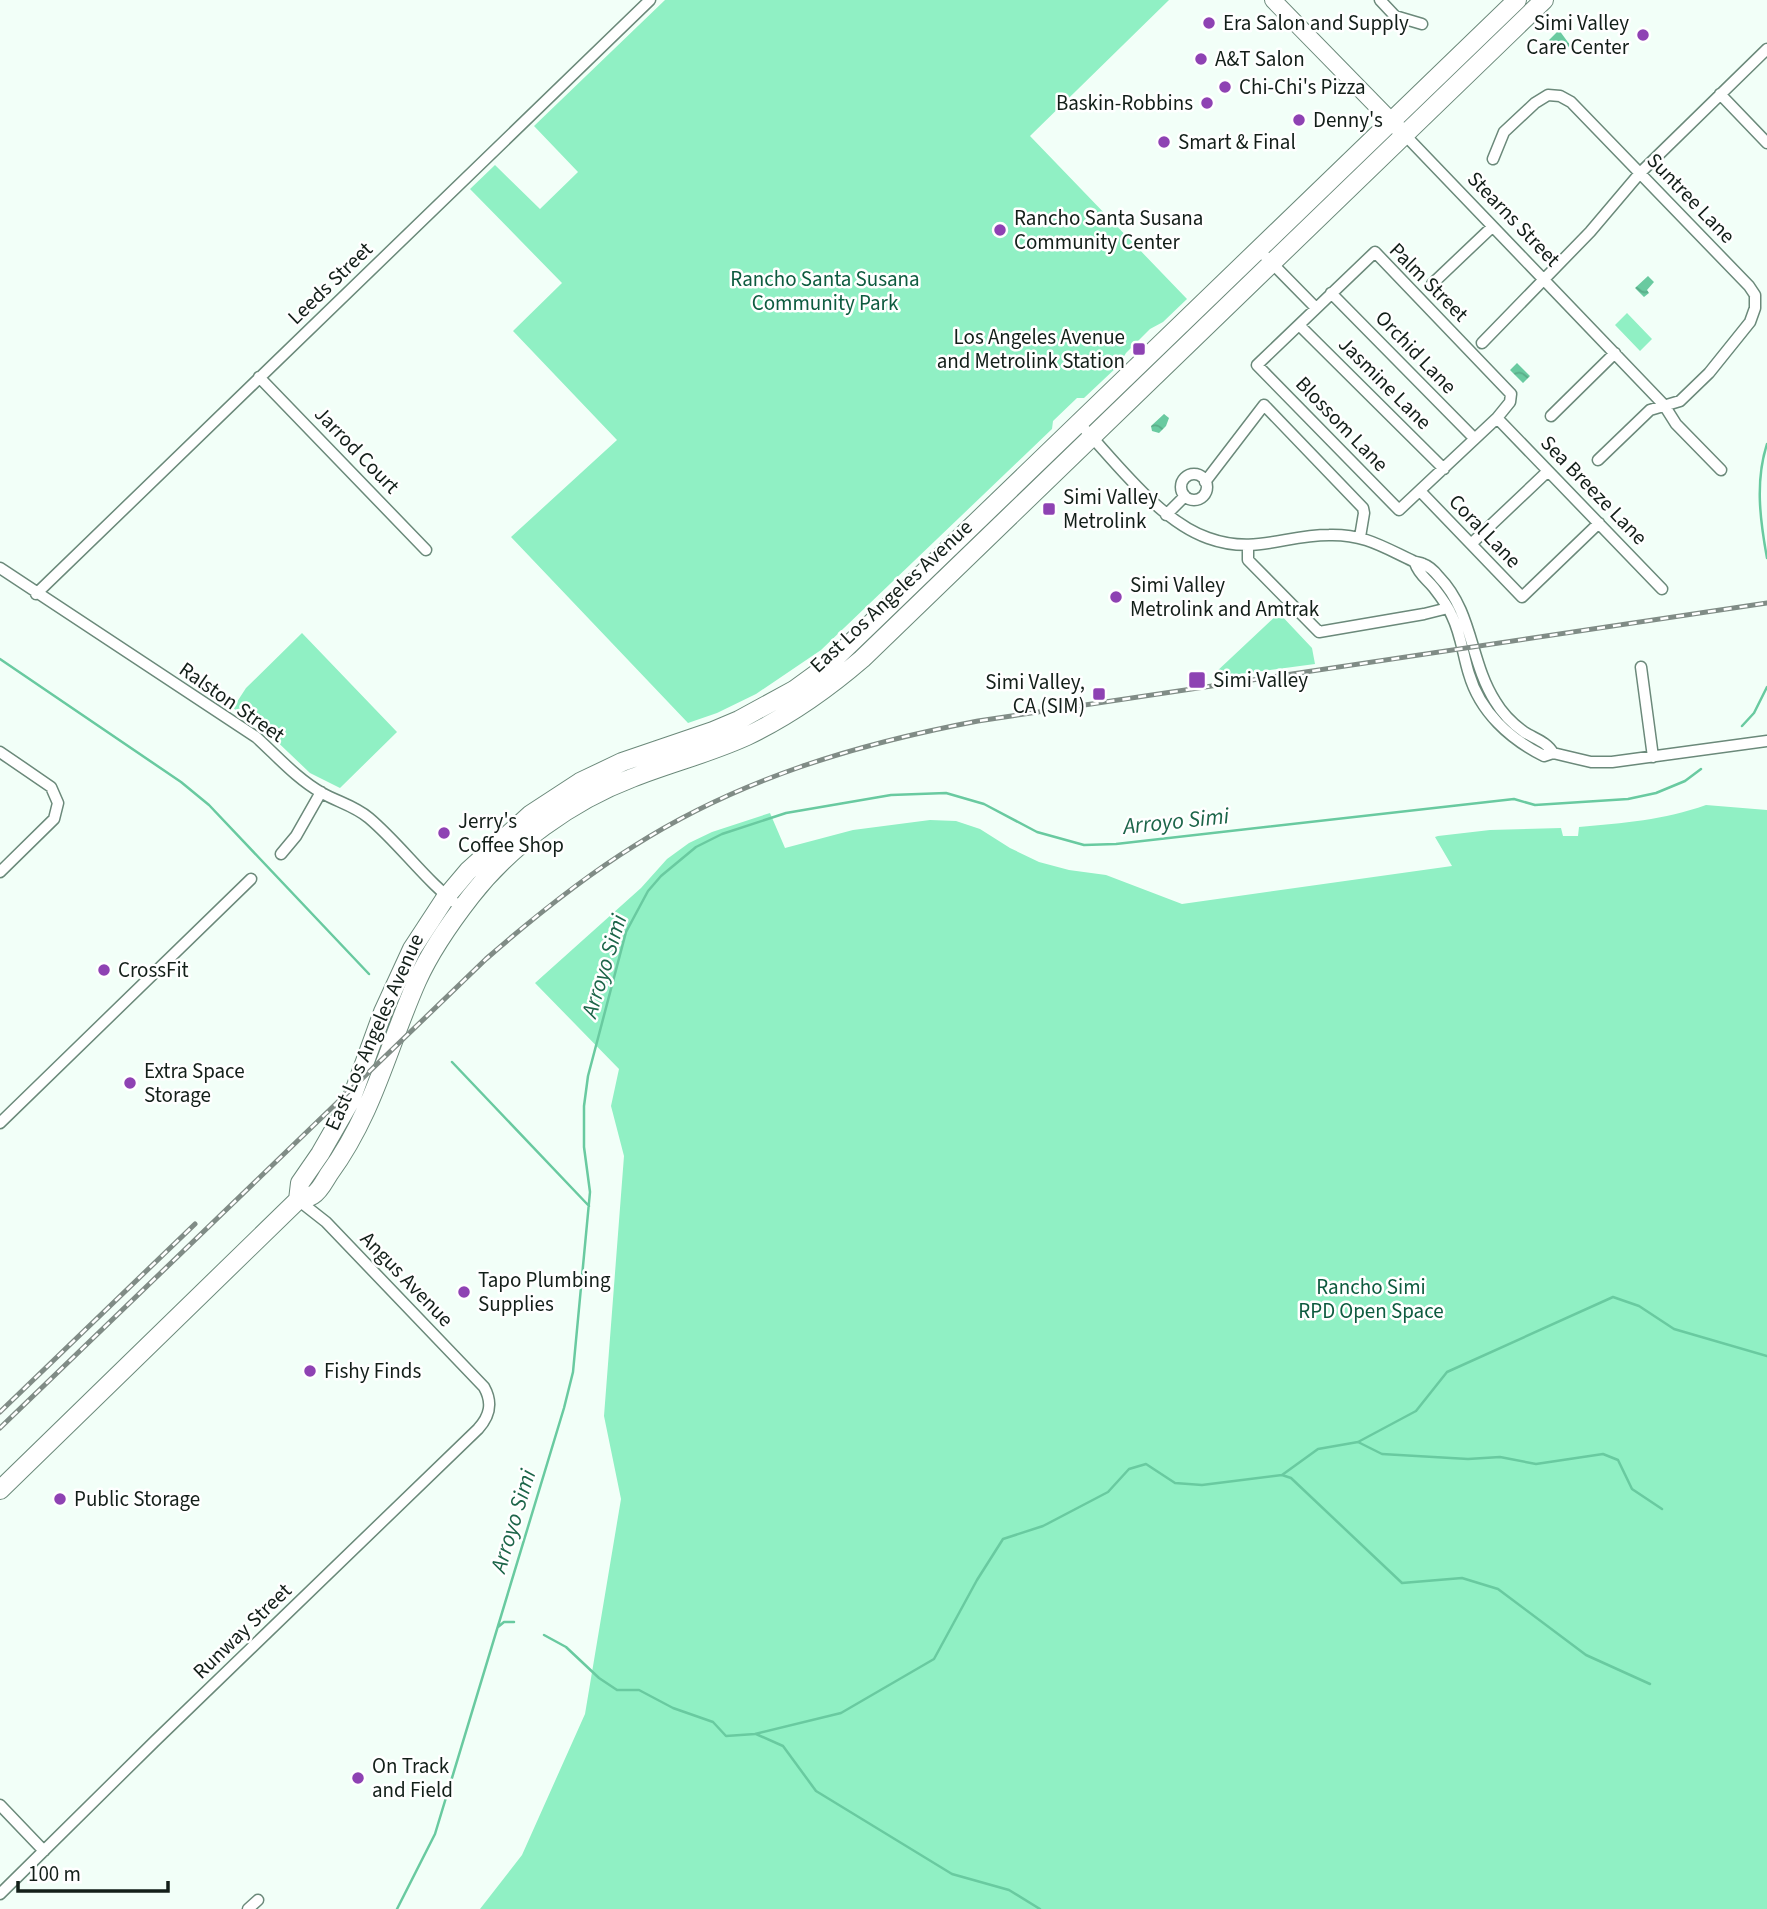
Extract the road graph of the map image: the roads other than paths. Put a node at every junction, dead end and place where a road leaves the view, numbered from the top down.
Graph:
1 (650, 0) edge
2 (1273, 0) edge
3 (1380, 0) edge
4 (1517, 0) edge
5 (1544, 0) edge
6 (1422, 24) dead end
7 (1767, 49) edge
8 (1720, 94) junction
9 (1398, 128) junction
10 (1767, 143) edge
11 (1493, 159) dead end
12 (1640, 173) junction
13 (1492, 227) junction
14 (1264, 256) junction
15 (1544, 280) junction
16 (1432, 284) dead end
17 (1331, 293) junction
18 (1316, 308) junction
19 (1299, 325) junction
20 (1482, 344) dead end
21 (1615, 353) junction
22 (1257, 365) joint
23 (259, 377) junction
24 (1664, 405) junction
25 (1550, 416) dead end
26 (1497, 418) junction
27 (1085, 430) junction
28 (1474, 439) junction
29 (1598, 460) dead end
30 (1444, 469) junction
31 (1721, 470) dead end
32 (1548, 471) junction
33 (1205, 482) junction
34 (1420, 491) junction
35 (1185, 496) junction
36 (1166, 515) junction
37 (1599, 523) junction
38 (1360, 537) junction
39 (1471, 544) junction
40 (1248, 546) junction
41 (426, 550) dead end
42 (1415, 563) junction
43 (0, 568) edge
44 (1662, 589) dead end
45 (36, 594) junction
46 (1448, 608) junction
47 (1641, 667) dead end
48 (1767, 741) edge
49 (0, 752) edge
50 (1553, 753) junction
51 (1653, 757) junction
52 (321, 792) junction
53 (281, 854) dead end
54 (0, 872) edge
55 (251, 879) dead end
56 (446, 897) junction
57 (462, 908) junction
58 (0, 1123) edge
59 (298, 1200) junction
60 (484, 1387) joint
61 (0, 1490) edge
62 (0, 1805) edge
63 (44, 1851) junction
64 (0, 1894) edge
65 (258, 1900) dead end
66 (248, 1909) edge

1 - 23 street, Leeds Street
2 - 9 main road, Stearns Street
3 - 6 street
4 - 9 main road, East Los Angeles Avenue
5 - 9 main road, East Los Angeles Avenue
7 - 8 street
8 - 10 street
8 - 12 street
9 - 13 street, Stearns Street
9 - 14 main road, East Los Angeles Avenue
11 - 12 street, Suntree Lane
12 - 15 street
12 - 24 street, Suntree Lane
13 - 15 street, Stearns Street
13 - 16 street
14 - 18 street
14 - 27 main road, East Los Angeles Avenue
15 - 20 street
15 - 21 street, Stearns Street
17 - 18 street, Palm Street
17 - 26 street, Palm Street
17 - 28 street, Orchid Lane
18 - 19 street, Palm Street
19 - 22 street, Palm Street
19 - 30 street, Jasmine Lane
21 - 24 street, Stearns Street
21 - 25 street
22 - 34 street, Blossom Lane
23 - 41 street, Jarrod Court
23 - 45 street, Leeds Street
24 - 29 street
24 - 31 street, Stearns Street
26 - 28 street
26 - 32 street, Sea Breeze Lane
27 - 36 street
27 - 56 main road, East Los Angeles Avenue
27 - 57 main road, East Los Angeles Avenue
28 - 30 street
30 - 34 street
32 - 37 street, Sea Breeze Lane
32 - 39 street
33 - 35 street
33 - 35 street
33 - 38 street
34 - 39 street, Coral Lane
35 - 36 street
36 - 40 street
37 - 39 street, Coral Lane
37 - 44 street, Sea Breeze Lane
38 - 40 street
38 - 42 street
40 - 46 street
42 - 46 street
42 - 50 street
43 - 45 street, Ralston Street
45 - 52 street, Ralston Street
46 - 50 street
47 - 51 street
48 - 51 street
49 - 54 street
50 - 51 street
52 - 53 street
52 - 56 street, Ralston Street
55 - 58 street
56 - 57 street, Ralston Street
56 - 59 main road, East Los Angeles Avenue
57 - 59 main road, East Los Angeles Avenue
59 - 60 street, Angus Avenue
59 - 61 main road, East Los Angeles Avenue
60 - 63 street, Runway Street
62 - 63 street
63 - 64 street, Runway Street
65 - 66 street

